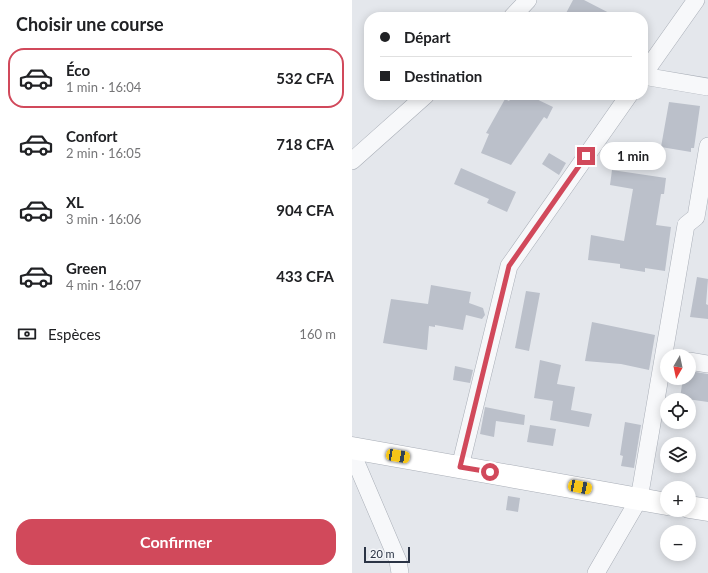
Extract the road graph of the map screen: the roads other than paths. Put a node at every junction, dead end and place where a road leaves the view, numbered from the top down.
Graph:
1 (528, 0) edge
2 (696, 0) edge
3 (517, 12) edge
4 (648, 69) edge
5 (648, 77) edge
6 (708, 87) edge
7 (420, 100) edge
8 (625, 100) edge
9 (708, 146) edge
10 (352, 161) edge
11 (702, 218) edge
12 (666, 349) edge
13 (696, 362) edge
14 (708, 364) edge
15 (660, 385) edge
16 (352, 448) edge
17 (352, 453) edge
18 (460, 467) junction
19 (639, 499) junction
20 (660, 503) edge
21 (696, 508) edge
22 (708, 510) edge
23 (601, 571) edge
24 (400, 573) edge

1 - 3 street
2 - 4 street
5 - 6 street
7 - 10 street
8 - 18 street
9 - 11 street
11 - 12 street
13 - 14 street
15 - 19 street
16 - 18 street
17 - 24 street
18 - 19 street
19 - 20 street
19 - 23 street
21 - 22 street

